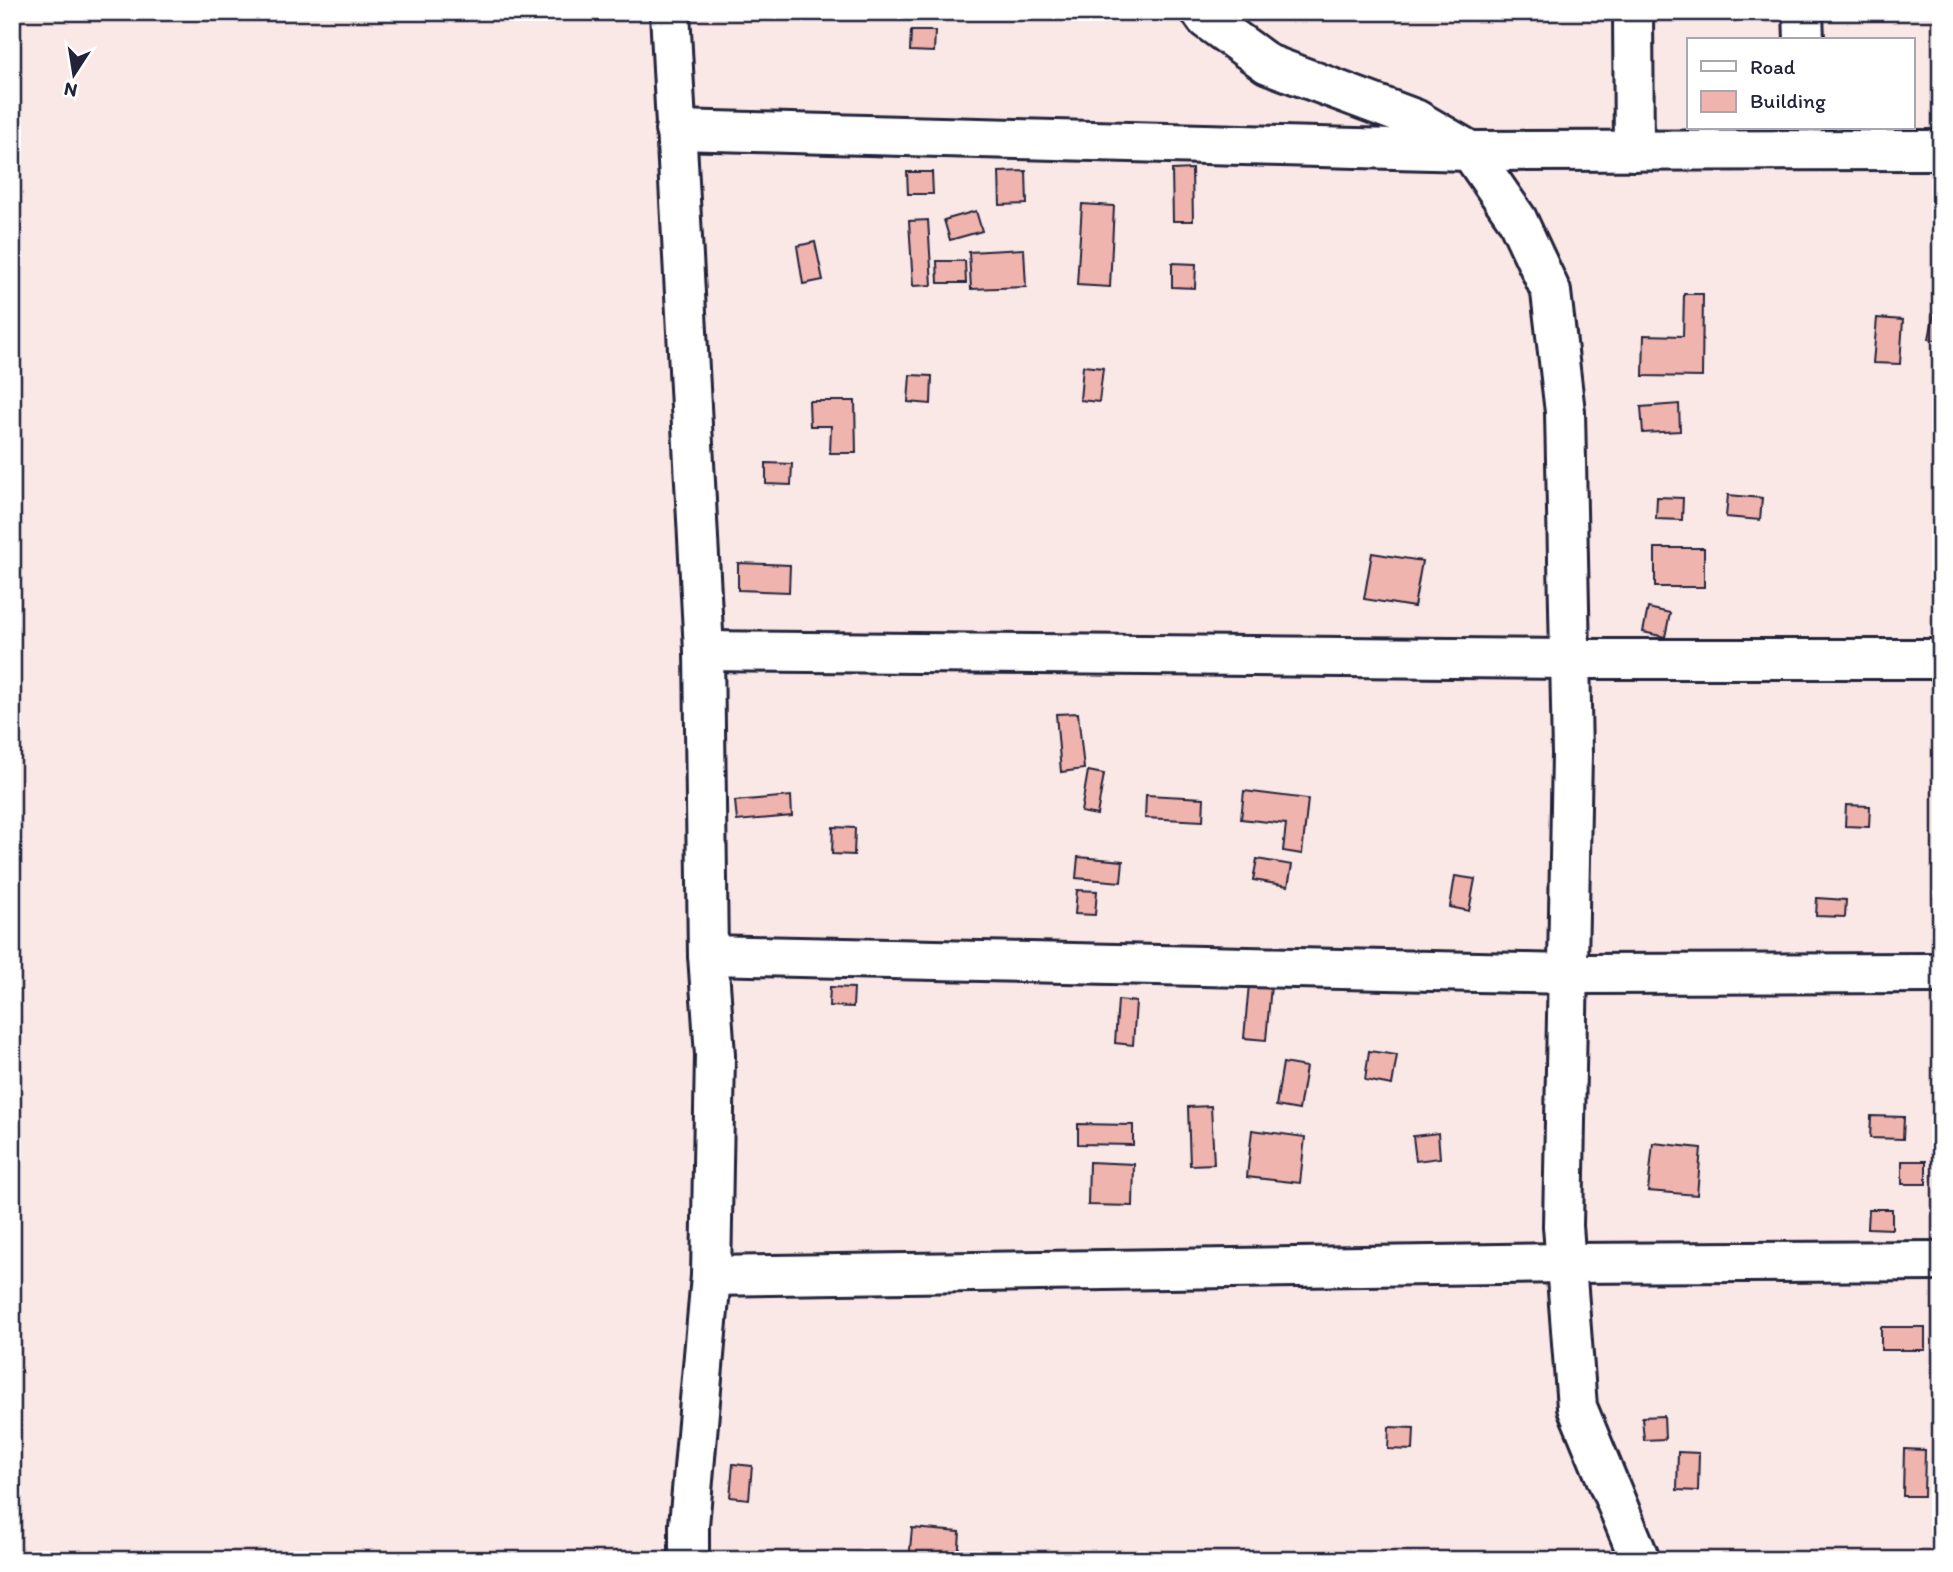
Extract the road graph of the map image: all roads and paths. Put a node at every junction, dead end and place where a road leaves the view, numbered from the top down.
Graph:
1 (670, 12) edge
2 (1200, 12) edge
3 (1633, 12) edge
4 (1804, 12) edge
5 (1804, 38) edge
6 (676, 130) junction
7 (1804, 139) edge
8 (1941, 150) edge
9 (1470, 151) junction
10 (1634, 151) junction
11 (704, 651) junction
12 (1570, 659) junction
13 (1941, 659) edge
14 (708, 955) junction
15 (1941, 973) edge
16 (1568, 974) junction
17 (1941, 1261) edge
18 (1566, 1263) junction
19 (711, 1276) junction
20 (689, 1560) edge
21 (1640, 1560) edge

1 - 6 street
2 - 9 street
3 - 10 street
4 - 5 street
6 - 9 street
6 - 11 street
7 - 8 street
7 - 10 street
9 - 10 street
9 - 12 street
11 - 12 street
11 - 14 street
12 - 13 street
12 - 16 street
14 - 16 street
14 - 19 street
15 - 16 street
16 - 18 street
17 - 18 street
18 - 19 street
18 - 21 street
19 - 20 street

